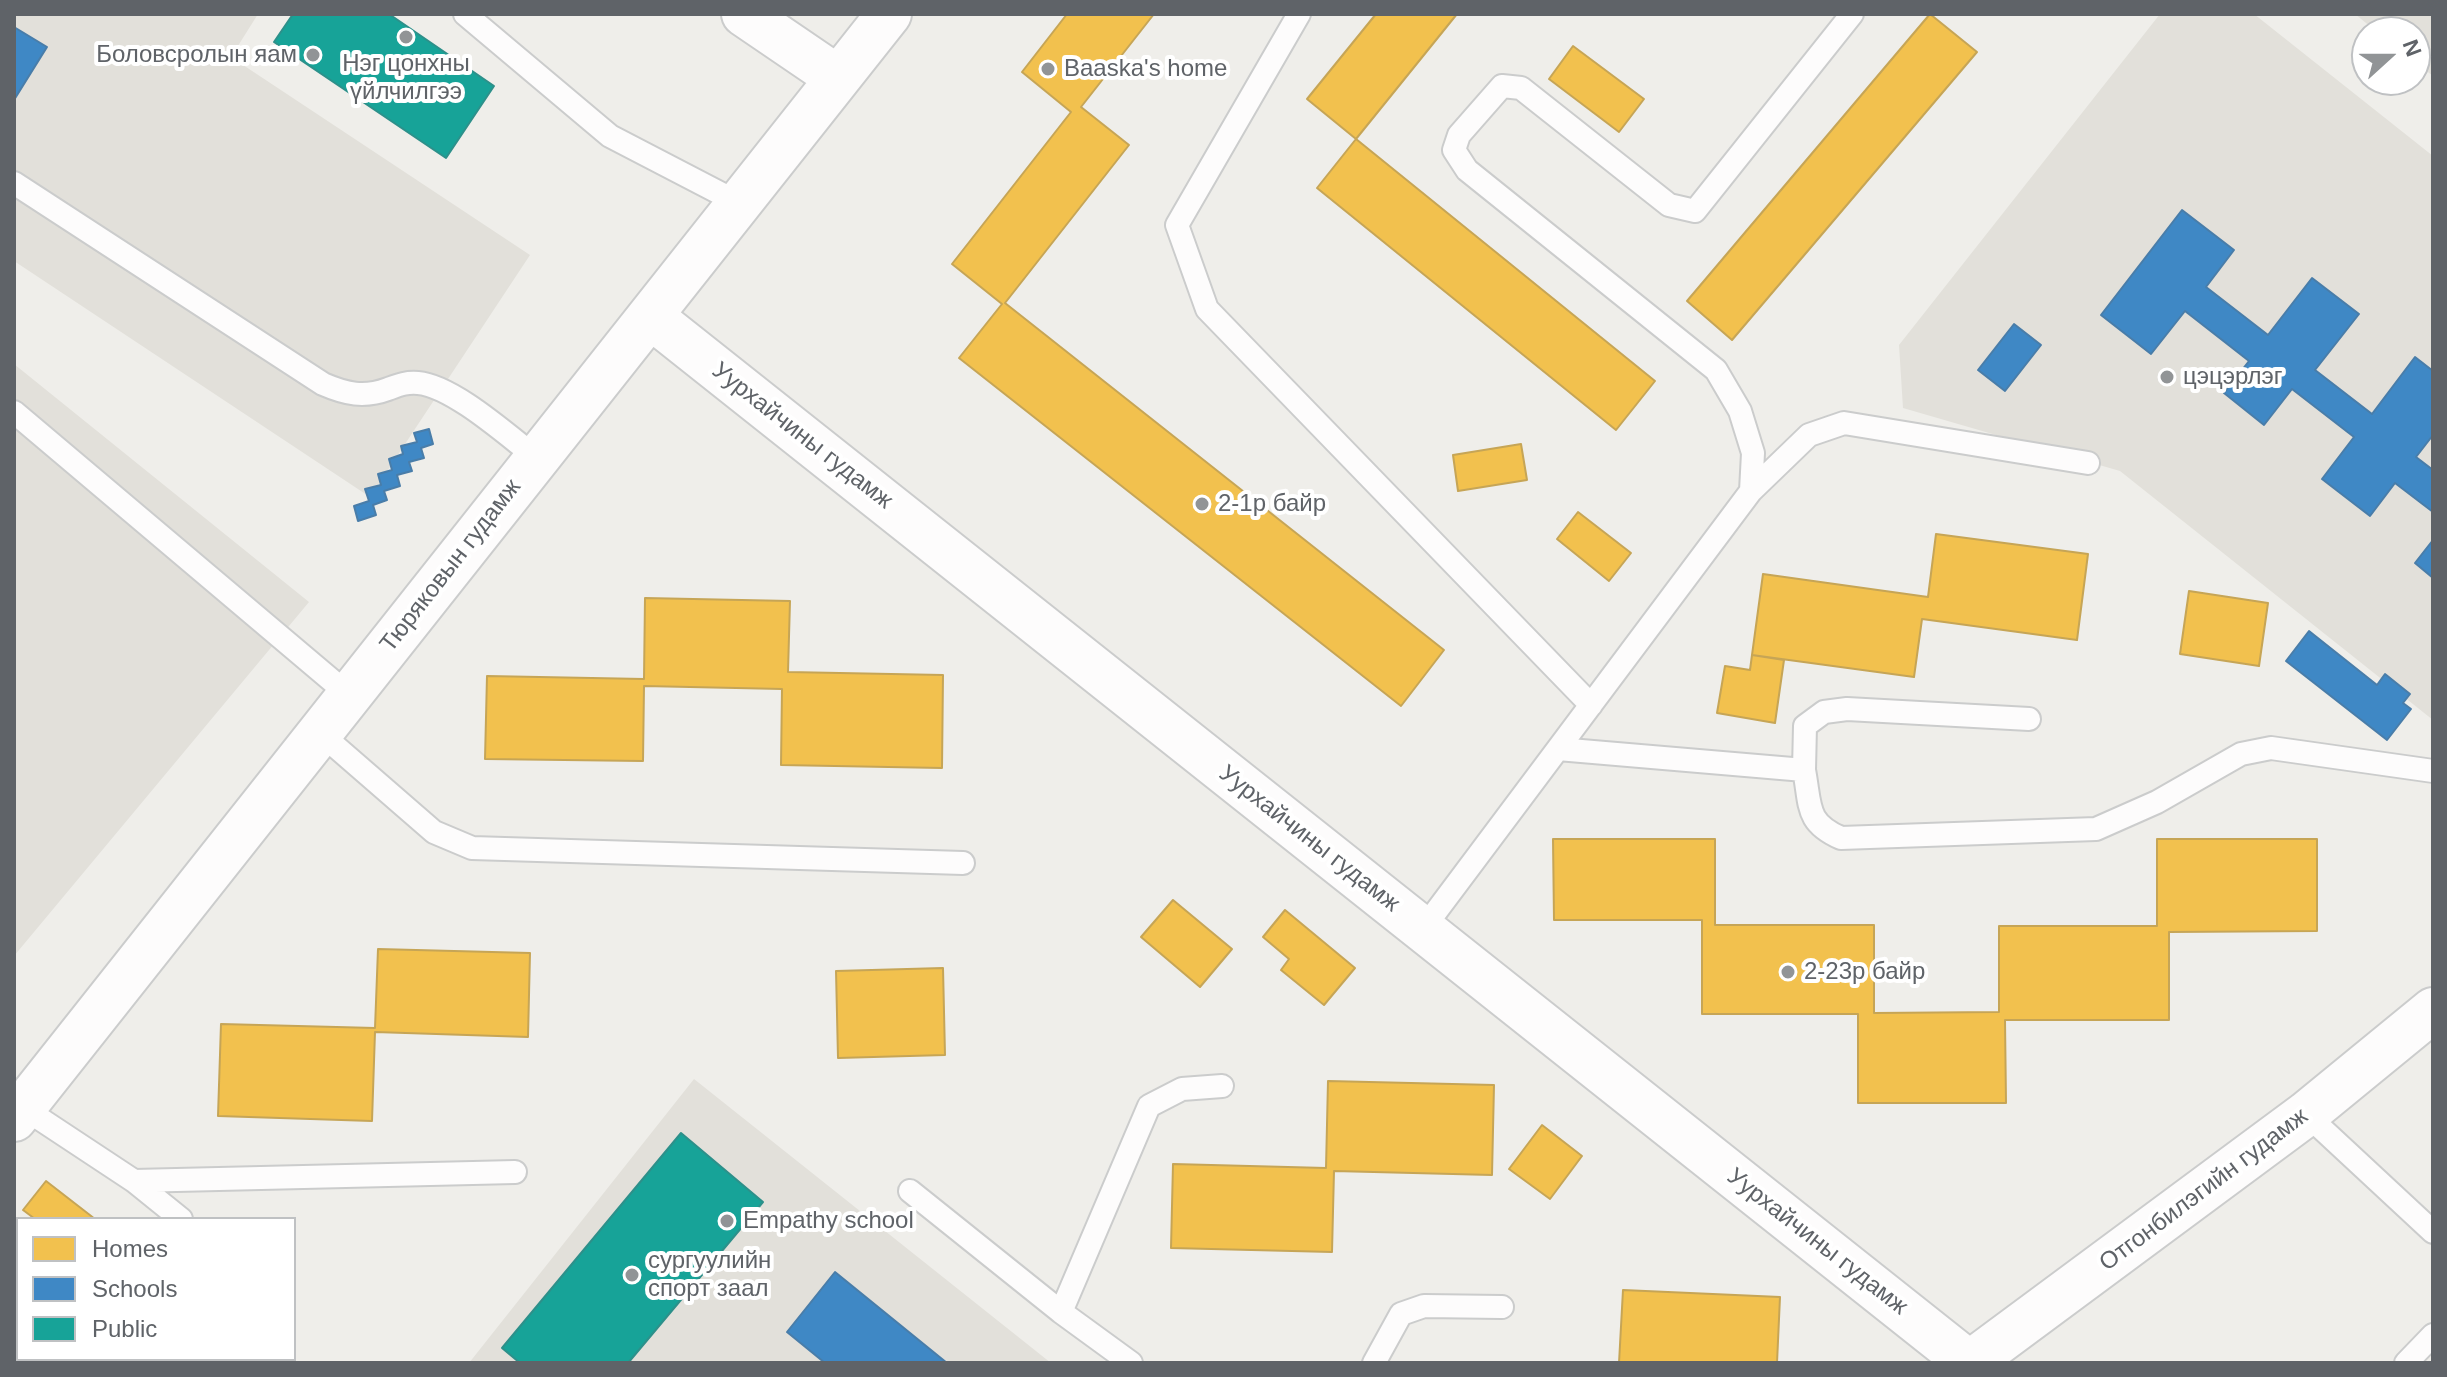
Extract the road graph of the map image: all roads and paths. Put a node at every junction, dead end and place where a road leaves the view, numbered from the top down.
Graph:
1 (465, 14) edge
2 (744, 14) edge
3 (889, 14) edge
4 (1299, 14) edge
5 (1852, 14) edge
6 (838, 78) junction
7 (14, 183) edge
8 (739, 203) junction
9 (650, 316) junction
10 (14, 412) edge
11 (537, 458) junction
12 (2088, 463) dead end
13 (1751, 491) junction
14 (349, 695) junction
15 (1591, 705) junction
16 (2029, 719) dead end
17 (320, 733) junction
18 (1558, 749) junction
19 (1804, 770) junction
20 (2433, 771) edge
21 (963, 863) dead end
22 (1423, 929) junction
23 (2433, 1010) edge
24 (1222, 1086) dead end
25 (17, 1109) edge
26 (2306, 1114) junction
27 (515, 1172) dead end
28 (134, 1181) junction
29 (910, 1191) dead end
30 (179, 1217) edge
31 (2433, 1232) edge
32 (1502, 1307) dead end
33 (1061, 1312) junction
34 (2433, 1335) edge
35 (1131, 1363) edge
36 (1374, 1363) edge
37 (1970, 1363) edge
38 (2406, 1363) edge

1 - 8 lane
2 - 6 street
3 - 6 street, Тюряковын гудамж
4 - 15 lane
5 - 13 lane
6 - 8 street, Тюряковын гудамж
7 - 11 lane
8 - 9 street, Тюряковын гудамж
9 - 11 street, Тюряковын гудамж
9 - 22 street, Уурхайчины гудамж
10 - 14 lane
11 - 14 street, Тюряковын гудамж
12 - 13 lane
13 - 15 lane
14 - 17 street, Тюряковын гудамж
15 - 18 lane
16 - 19 lane
17 - 21 lane
17 - 25 street, Тюряковын гудамж
18 - 19 lane
18 - 22 lane
19 - 20 lane
22 - 37 street, Уурхайчины гудамж
23 - 26 street, Отгонбилэгийн гудамж
24 - 33 lane
25 - 28 lane
26 - 31 lane
26 - 37 street, Отгонбилэгийн гудамж
27 - 28 lane
28 - 30 lane
29 - 33 lane
32 - 36 lane
33 - 35 lane
34 - 38 lane

